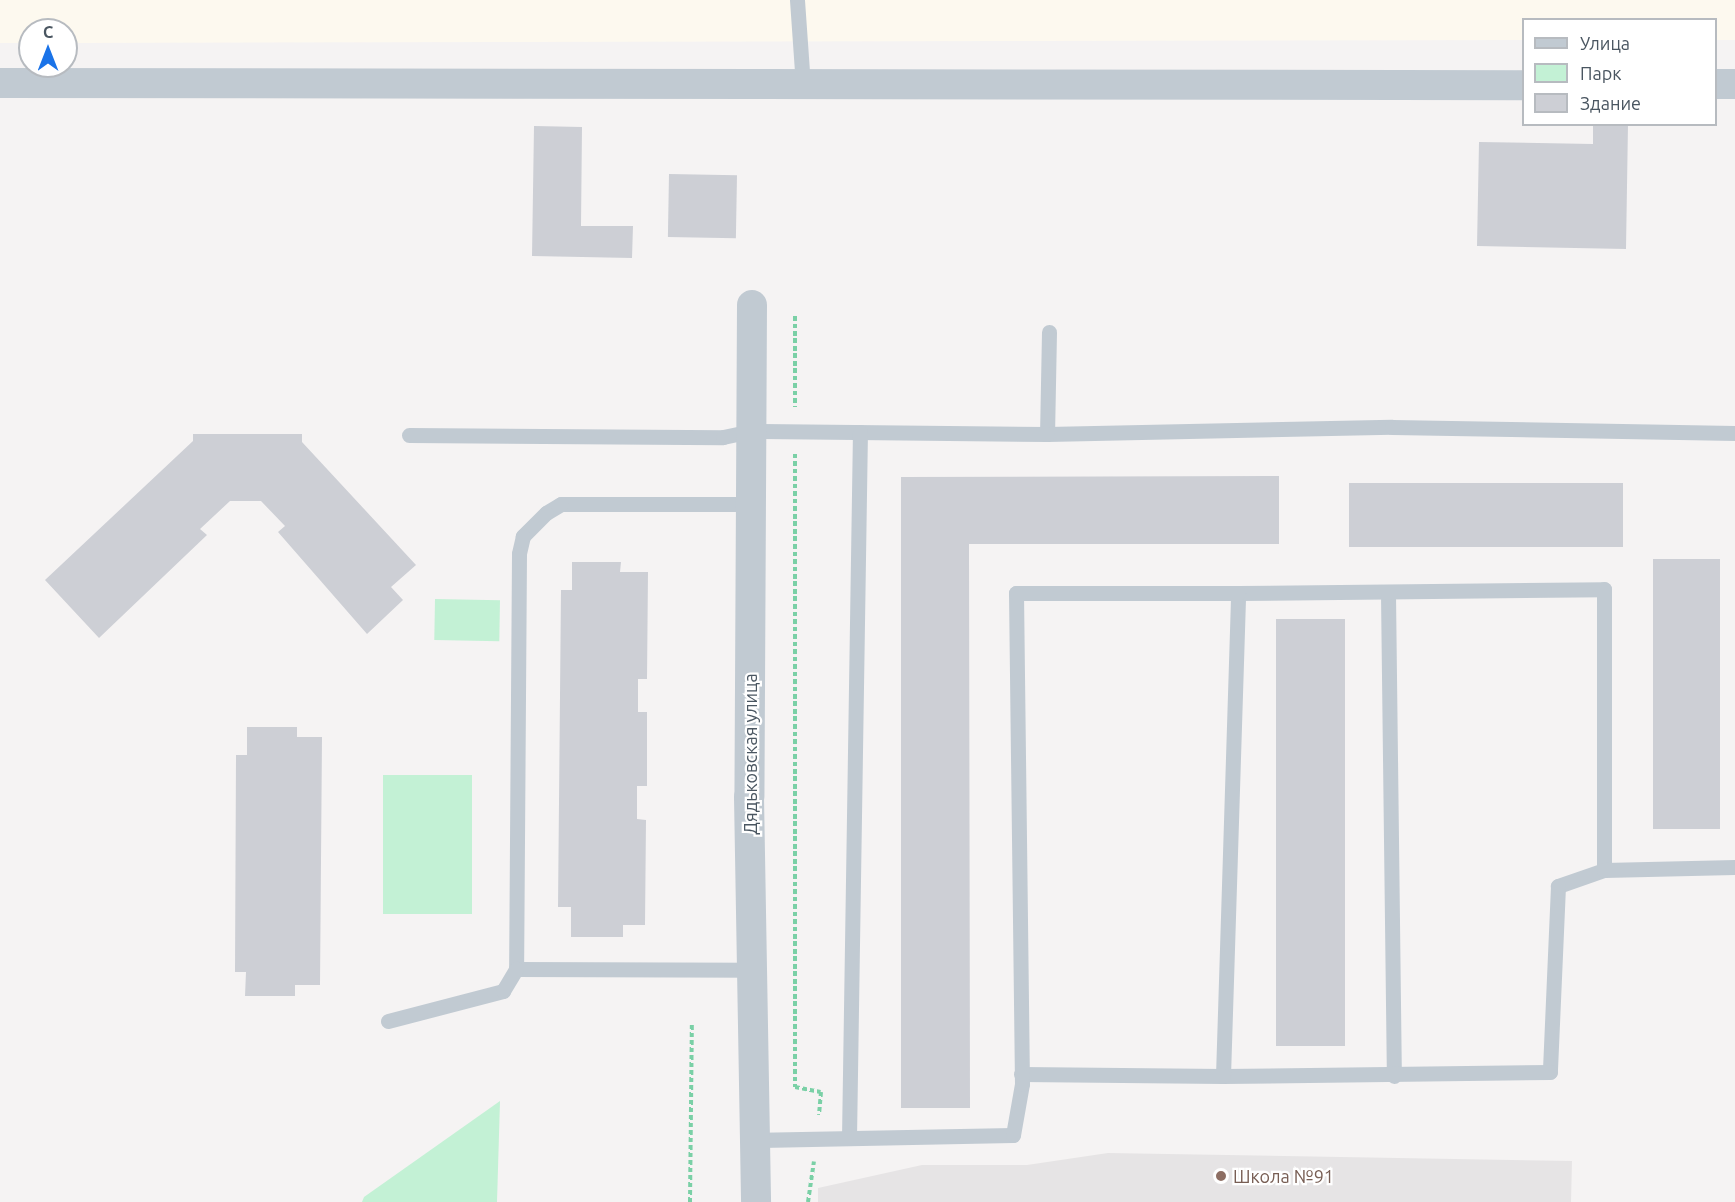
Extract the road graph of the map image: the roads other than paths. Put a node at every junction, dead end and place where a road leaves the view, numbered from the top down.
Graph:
1 (797, 0) edge
2 (0, 83) edge
3 (1717, 84) edge
4 (1735, 84) edge
5 (1522, 85) edge
6 (803, 86) junction
7 (752, 305) dead end
8 (1048, 332) dead end
9 (751, 431) junction
10 (860, 432) junction
11 (1735, 433) edge
12 (1047, 434) junction
13 (409, 435) dead end
14 (751, 504) junction
15 (1238, 593) junction
16 (1388, 594) junction
17 (1735, 867) edge
18 (1604, 870) junction
19 (516, 969) junction
20 (752, 970) junction
21 (388, 1022) dead end
22 (1021, 1074) junction
23 (1223, 1076) junction
24 (1394, 1076) junction
25 (849, 1138) junction
26 (755, 1140) junction
27 (756, 1202) edge

1 - 6 lane
2 - 6 street
3 - 4 street
5 - 6 street
7 - 9 street, Дядьковская улица
8 - 12 lane
9 - 10 lane
9 - 13 lane
9 - 14 street, Дядьковская улица
10 - 12 lane
10 - 25 lane
11 - 12 lane
14 - 19 lane
14 - 20 street, Дядьковская улица
15 - 16 lane
15 - 22 lane
15 - 23 lane
16 - 18 lane
16 - 24 lane
17 - 18 lane
18 - 24 lane
19 - 20 lane
19 - 21 lane
20 - 26 street, Дядьковская улица
22 - 23 lane
22 - 25 lane
23 - 24 lane
25 - 26 lane
26 - 27 street, Дядьковская улица

